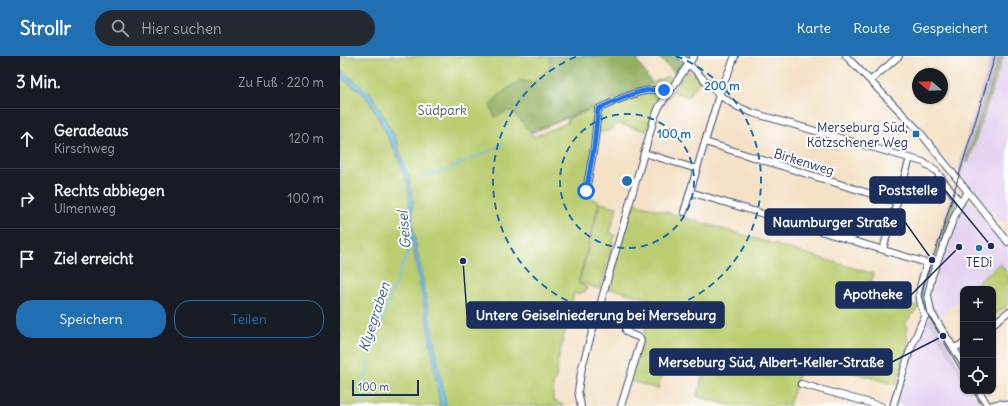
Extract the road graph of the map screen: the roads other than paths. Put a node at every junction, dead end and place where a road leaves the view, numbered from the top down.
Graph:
1 (681, 56) edge
2 (694, 56) edge
3 (735, 56) edge
4 (846, 56) edge
5 (899, 56) edge
6 (689, 64) junction
7 (871, 80) junction
8 (669, 92) junction
9 (719, 95) junction
10 (705, 142) junction
11 (644, 153) junction
12 (910, 158) junction
13 (697, 169) junction
14 (586, 191) dead end
15 (690, 192) junction
16 (968, 192) junction
17 (897, 202) junction
18 (961, 202) junction
19 (684, 212) dead end
20 (1008, 242) edge
21 (883, 249) junction
22 (600, 308) junction
23 (931, 312) junction
24 (1008, 312) edge
25 (925, 316) junction
26 (996, 322) edge
27 (960, 345) edge
28 (954, 348) junction
29 (960, 358) edge
30 (801, 384) dead end
31 (981, 394) edge
32 (582, 406) edge
33 (621, 406) edge
34 (881, 406) edge
35 (893, 406) edge
36 (989, 406) edge
37 (1008, 406) edge

1 - 6 street
2 - 6 street
3 - 9 street
4 - 7 street
5 - 7 street
6 - 8 street
6 - 9 street
7 - 16 street
8 - 11 street
8 - 14 street
9 - 10 street
9 - 12 street
10 - 13 street
10 - 17 street, Birkenweg
11 - 13 street
11 - 22 street
12 - 17 street
12 - 18 street
13 - 15 street
15 - 19 street
15 - 21 street
16 - 18 street
16 - 20 street
17 - 21 street
18 - 23 street
21 - 25 street
22 - 32 street
22 - 33 street
23 - 25 street
23 - 28 street
24 - 26 street
25 - 35 street
27 - 28 street
28 - 29 street
30 - 34 street
31 - 36 street
36 - 37 street

